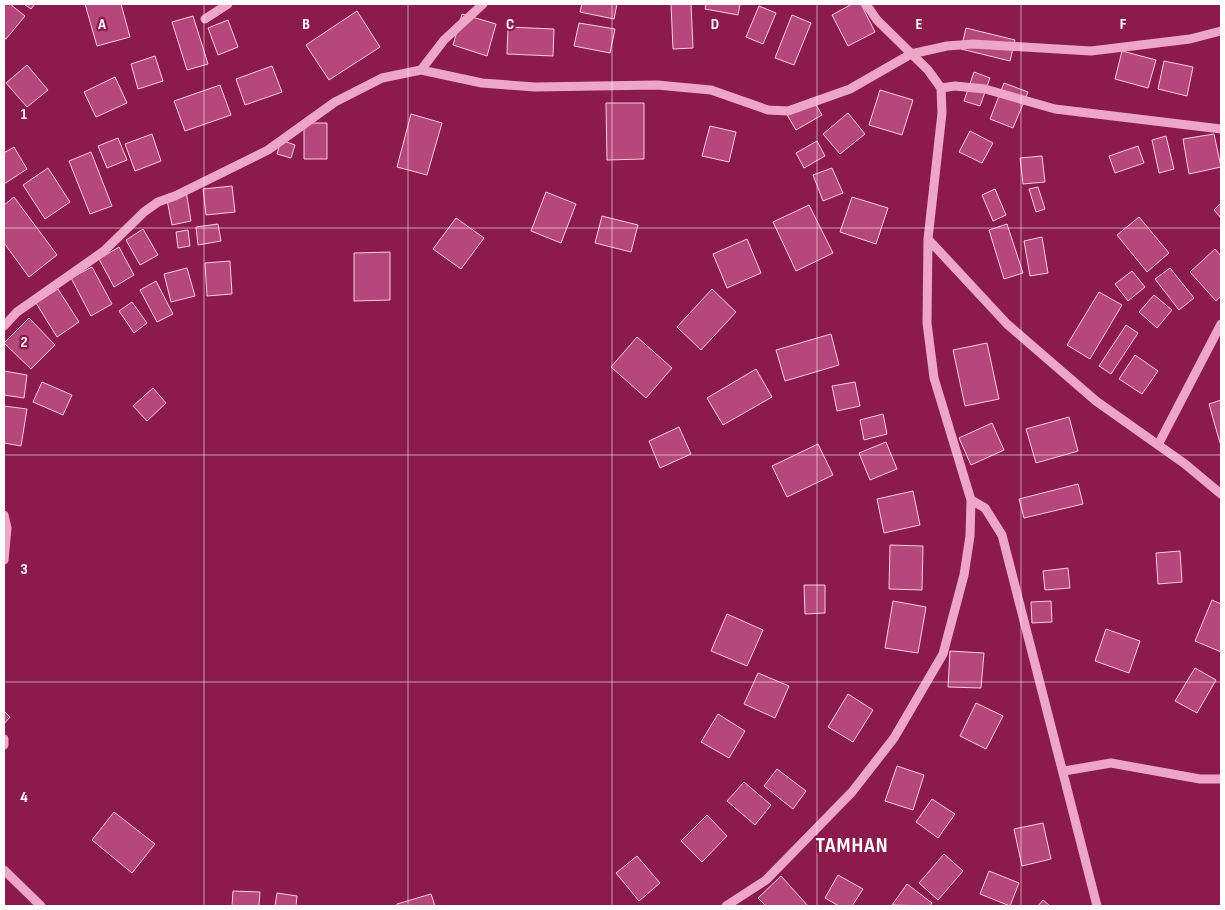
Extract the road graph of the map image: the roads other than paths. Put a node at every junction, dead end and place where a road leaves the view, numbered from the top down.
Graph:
1 (228, 4) edge
2 (483, 4) edge
3 (866, 4) edge
4 (205, 19) dead end
5 (1221, 30) edge
6 (912, 54) junction
7 (421, 70) junction
8 (941, 88) junction
9 (1221, 129) edge
10 (928, 239) junction
11 (1221, 324) edge
12 (4, 326) edge
13 (1158, 445) junction
14 (1221, 494) edge
15 (971, 500) junction
16 (4, 515) edge
17 (4, 560) edge
18 (4, 739) edge
19 (4, 745) edge
20 (1064, 771) junction
21 (1221, 779) edge
22 (4, 870) edge
23 (41, 906) edge
24 (726, 906) edge
25 (1097, 906) edge

1 - 4 street
2 - 7 street
3 - 6 street
5 - 6 street
6 - 7 street
6 - 8 street
7 - 12 street
8 - 9 street
8 - 10 street
10 - 13 street
10 - 15 street
11 - 13 street
13 - 14 street
15 - 20 street
15 - 24 street
16 - 17 street
18 - 19 street
20 - 21 street
20 - 25 street
22 - 23 street

